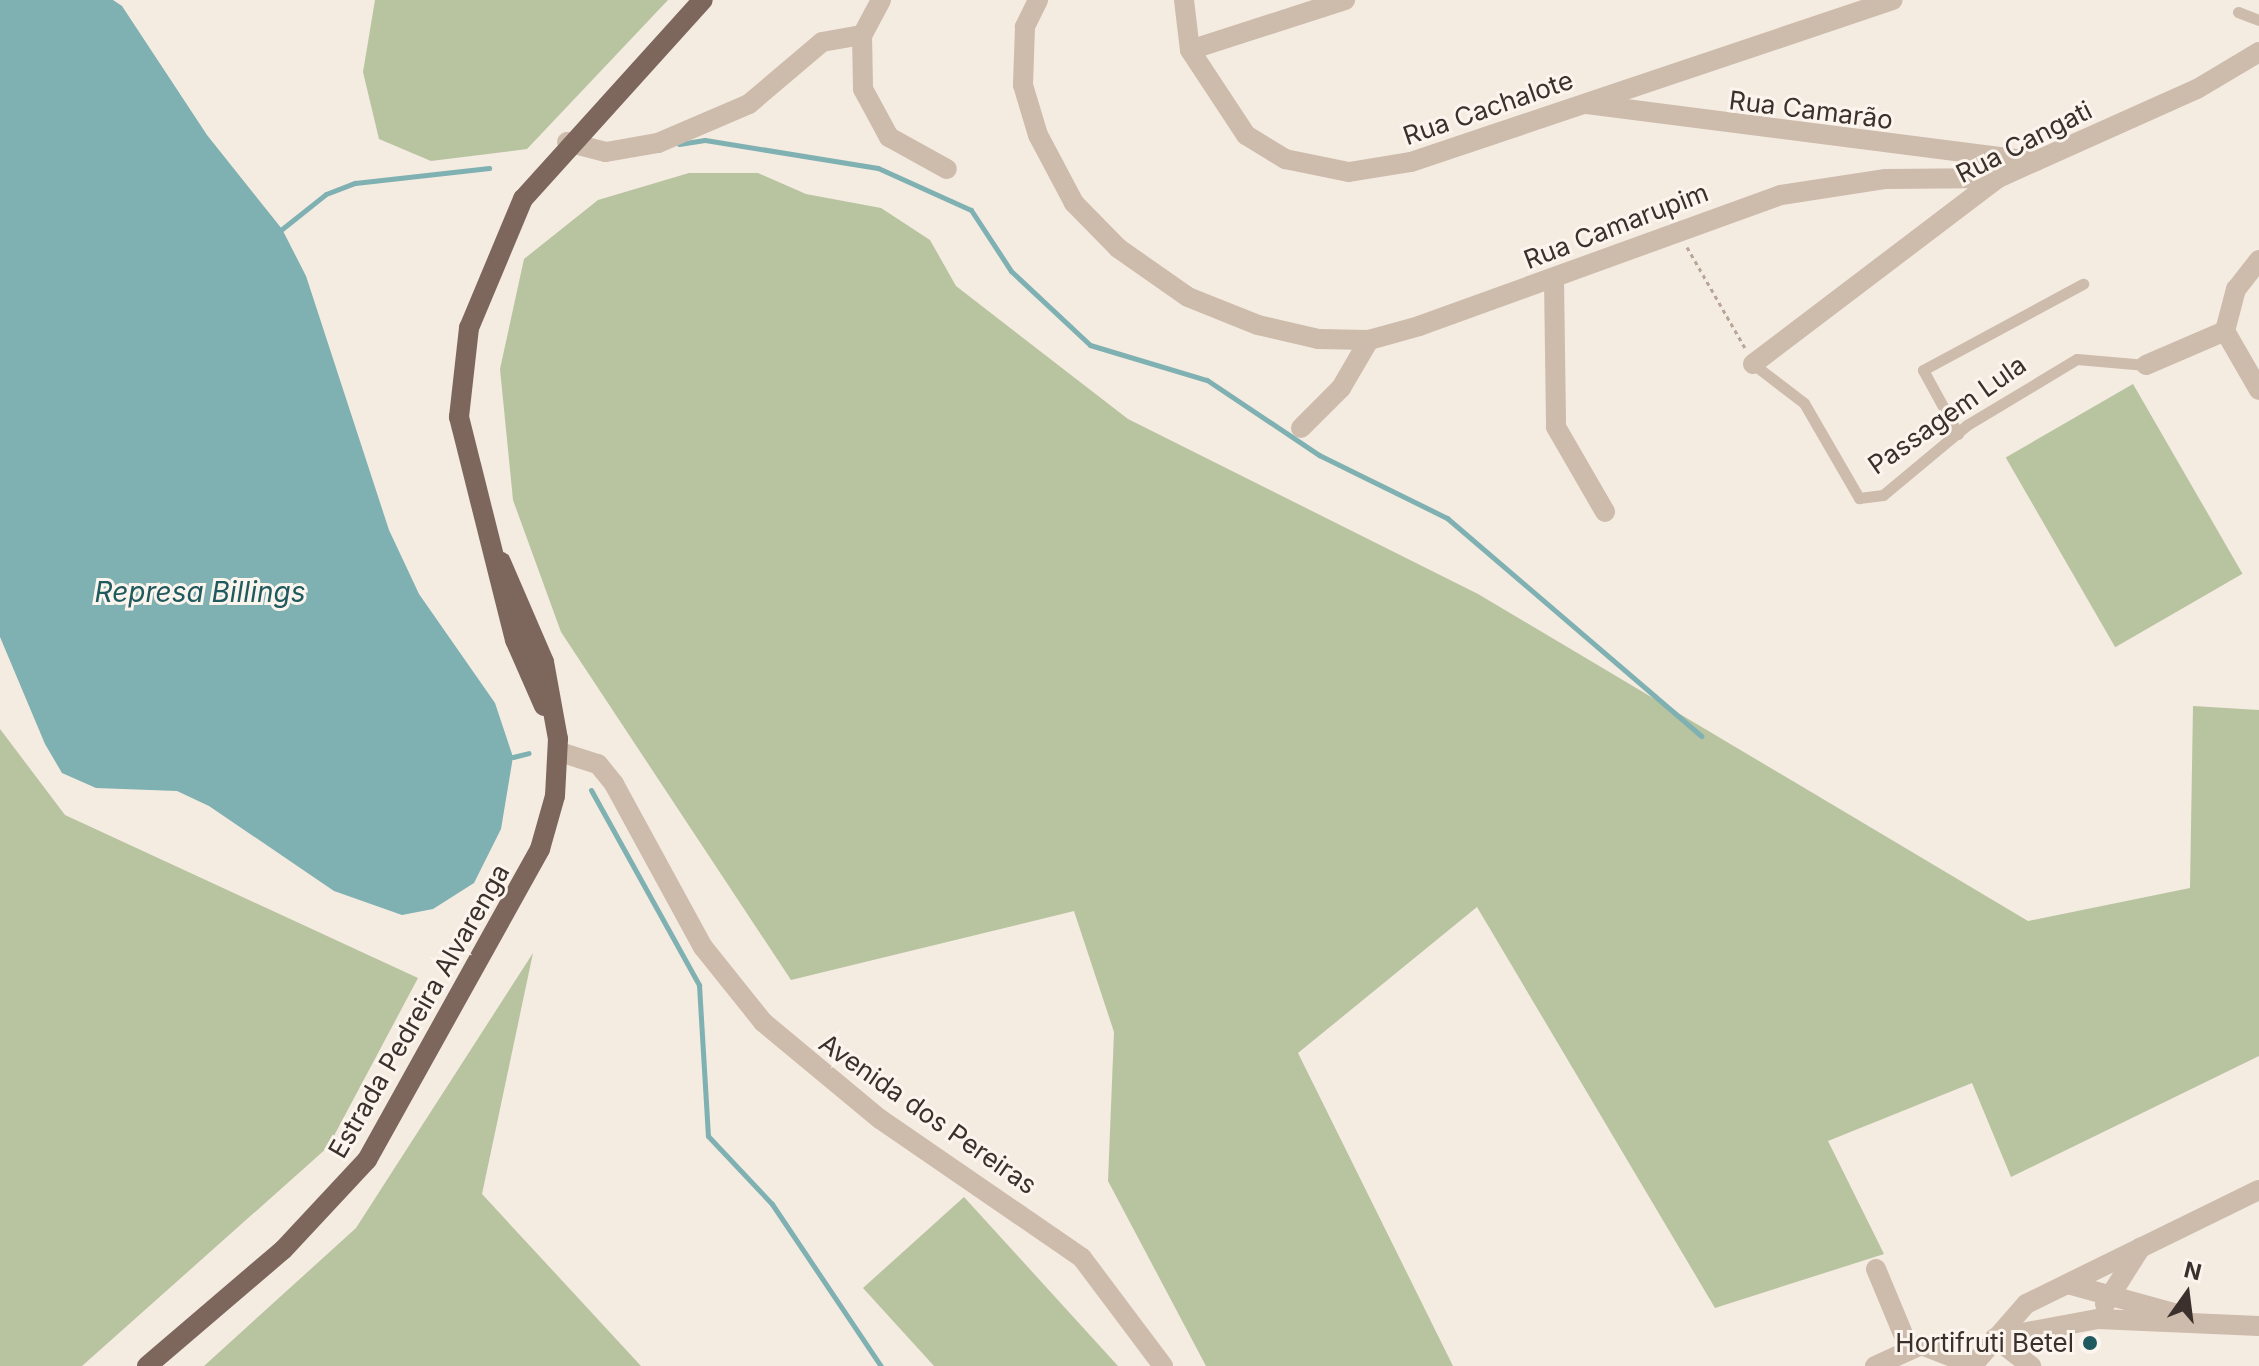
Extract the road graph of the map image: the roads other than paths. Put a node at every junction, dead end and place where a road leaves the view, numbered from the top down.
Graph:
1 (703, 0) edge
2 (881, 0) edge
3 (1038, 0) edge
4 (1184, 0) edge
5 (1345, 0) edge
6 (1893, 0) edge
7 (2238, 12) dead end
8 (2259, 20) edge
9 (862, 35) junction
10 (1190, 50) junction
11 (2259, 52) edge
12 (1581, 103) junction
13 (567, 142) junction
14 (2035, 161) junction
15 (947, 169) dead end
16 (1998, 178) junction
17 (2259, 260) edge
18 (1554, 279) junction
19 (2083, 284) dead end
20 (2225, 331) junction
21 (1369, 340) junction
22 (1753, 364) joint
23 (2146, 365) joint
24 (2259, 390) edge
25 (1301, 428) dead end
26 (1958, 434) junction
27 (1605, 512) dead end
28 (559, 745) junction
29 (2259, 1190) edge
30 (2143, 1243) junction
31 (1876, 1269) dead end
32 (2068, 1284) junction
33 (2112, 1293) junction
34 (2098, 1319) junction
35 (2216, 1323) junction
36 (2259, 1326) edge
37 (1995, 1338) junction
38 (1908, 1346) junction
39 (147, 1366) edge
40 (1163, 1366) edge
41 (1875, 1366) edge
42 (1973, 1366) edge
43 (2031, 1366) edge

1 - 13 main road
2 - 9 street
3 - 21 street, Rua Camarupim
4 - 10 street, Rua Cachalote
5 - 10 street
6 - 12 street, Rua Cachalote
7 - 8 lane
9 - 13 street
9 - 15 street
10 - 12 street, Rua Cachalote
11 - 14 street, Rua Cangati
12 - 14 street, Rua Camarão
13 - 28 main road
14 - 16 street, Rua Cangati
16 - 18 street, Rua Camarupim
16 - 22 street, Rua Cangati
17 - 20 street
18 - 21 street, Rua Camarupim
18 - 27 street
19 - 26 lane
20 - 23 street, Passagem Lula
20 - 24 street
21 - 25 street
22 - 26 lane, Passagem Lula
23 - 26 lane, Passagem Lula
28 - 39 main road, Estrada Pedreira Alvarenga
28 - 40 street, Avenida dos Pereiras
29 - 30 street
30 - 32 street
30 - 33 street
31 - 38 street
32 - 33 street
32 - 37 street
33 - 34 street
33 - 35 street
34 - 35 street
34 - 37 street
35 - 36 street
37 - 42 street
37 - 43 street
38 - 41 street
38 - 42 street

